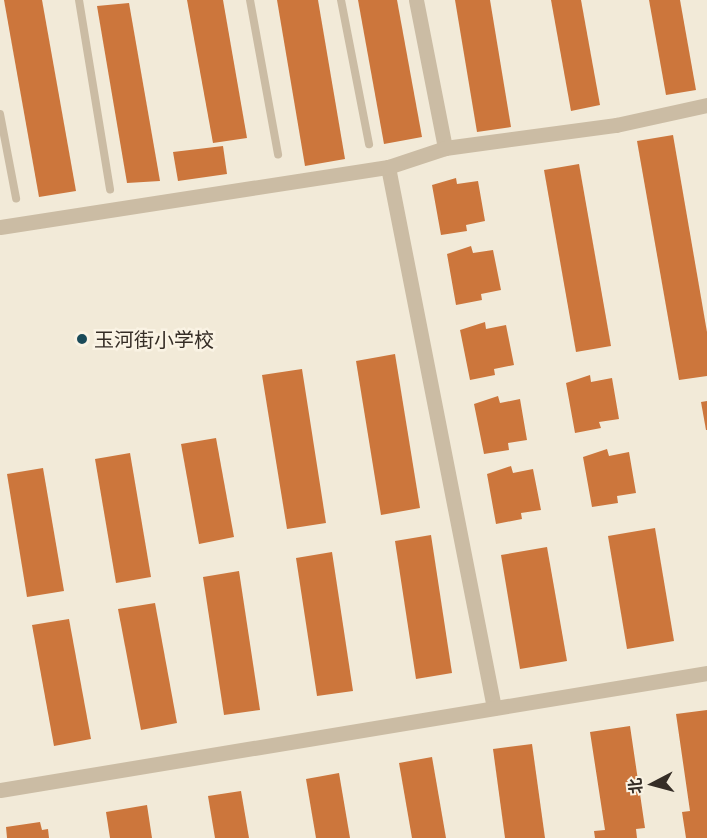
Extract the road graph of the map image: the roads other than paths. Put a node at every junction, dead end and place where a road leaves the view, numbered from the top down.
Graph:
1 (79, 0) edge
2 (250, 0) edge
3 (340, 0) edge
4 (416, 0) edge
5 (707, 105) edge
6 (0, 114) edge
7 (369, 144) dead end
8 (445, 148) junction
9 (278, 154) dead end
10 (388, 166) junction
11 (110, 189) dead end
12 (16, 198) dead end
13 (0, 227) edge
14 (707, 673) edge
15 (494, 708) junction
16 (0, 790) edge

1 - 11 lane
2 - 9 lane
3 - 7 lane
4 - 8 street
5 - 8 street
6 - 12 lane
8 - 10 street
10 - 13 street
10 - 15 street
14 - 15 street
15 - 16 street

